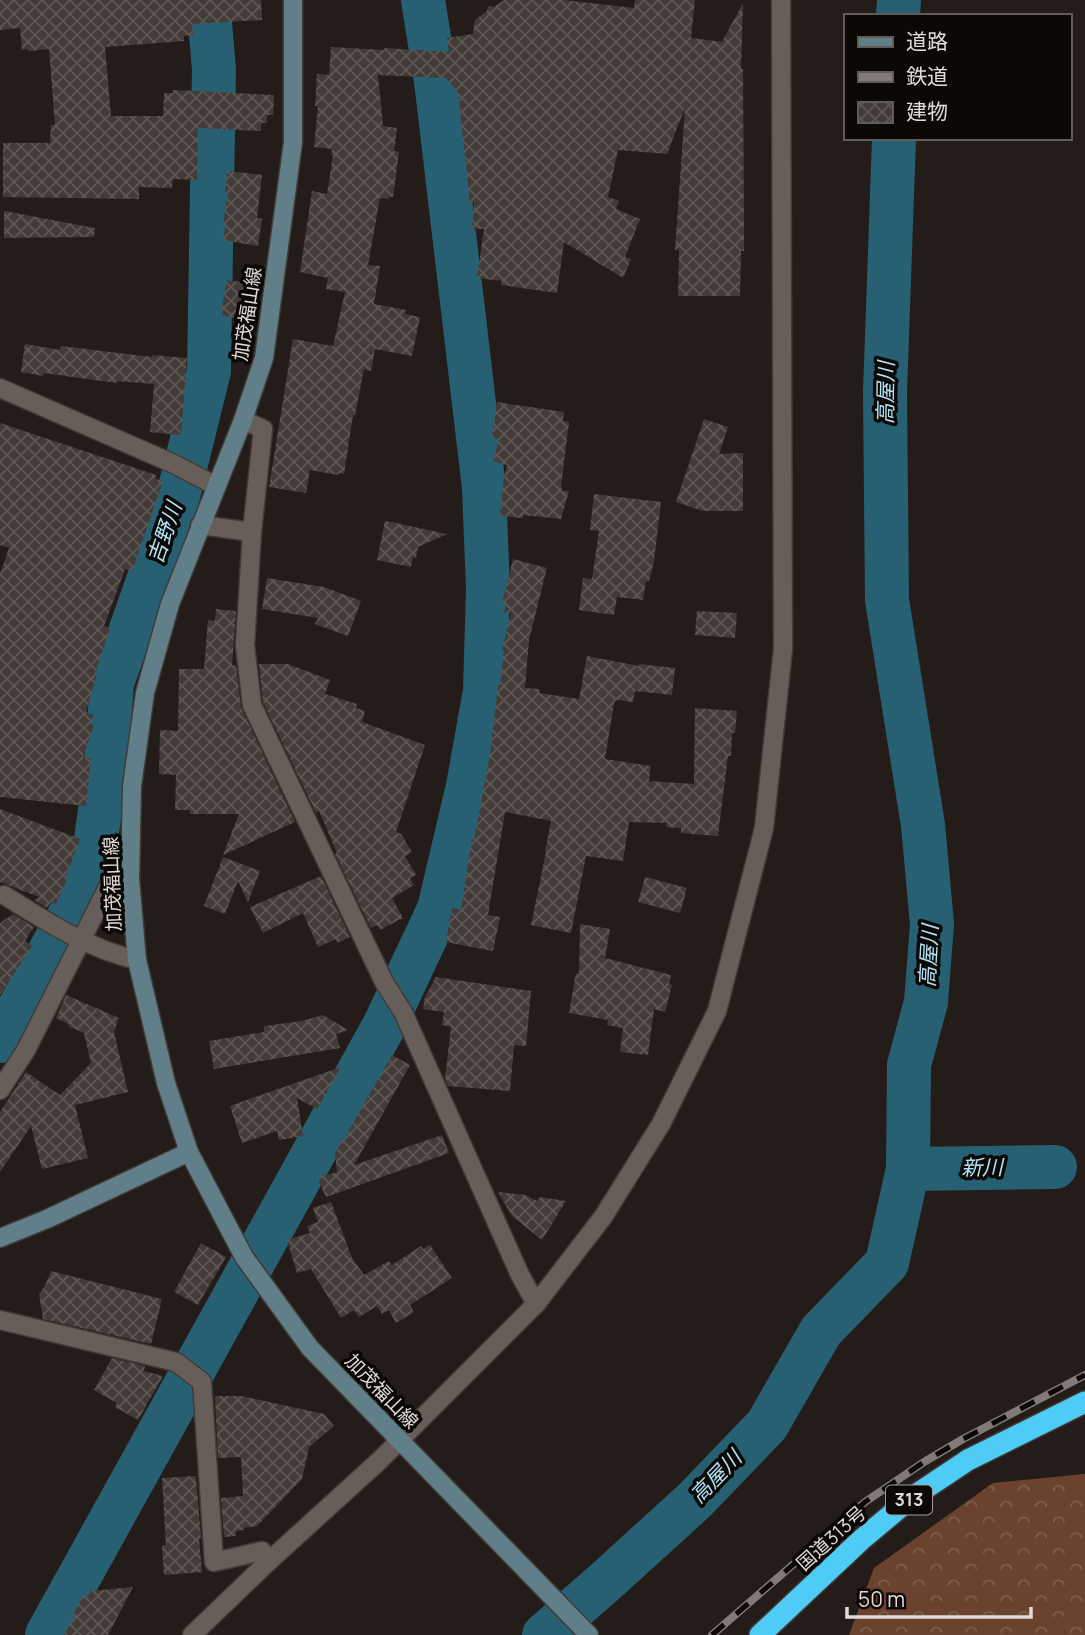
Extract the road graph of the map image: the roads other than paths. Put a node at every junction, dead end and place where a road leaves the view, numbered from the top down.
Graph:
1 (293, 0) edge
2 (781, 0) edge
3 (0, 388) edge
4 (243, 421) junction
5 (216, 486) junction
6 (200, 525) junction
7 (252, 532) junction
8 (130, 879) junction
9 (4, 895) dead end
10 (76, 937) junction
11 (137, 960) junction
12 (0, 1090) edge
13 (189, 1152) junction
14 (0, 1238) edge
15 (536, 1304) junction
16 (0, 1320) edge
17 (1085, 1402) edge
18 (400, 1440) junction
19 (268, 1562) junction
20 (192, 1635) edge
21 (590, 1635) edge
22 (760, 1635) edge

1 - 4 main road, 加茂福山線
2 - 15 street
3 - 5 street
4 - 5 main road, 加茂福山線
4 - 7 street
5 - 6 main road, 加茂福山線
6 - 7 street
6 - 8 main road, 加茂福山線
7 - 15 street
8 - 10 street
8 - 11 main road, 加茂福山線
9 - 10 street
10 - 11 street
10 - 12 street
11 - 13 main road, 加茂福山線
13 - 14 main road
13 - 18 main road, 加茂福山線
15 - 18 street
16 - 19 street
17 - 22 highway, 国道313号 / 313
18 - 19 street
18 - 21 main road, 加茂福山線
19 - 20 street

